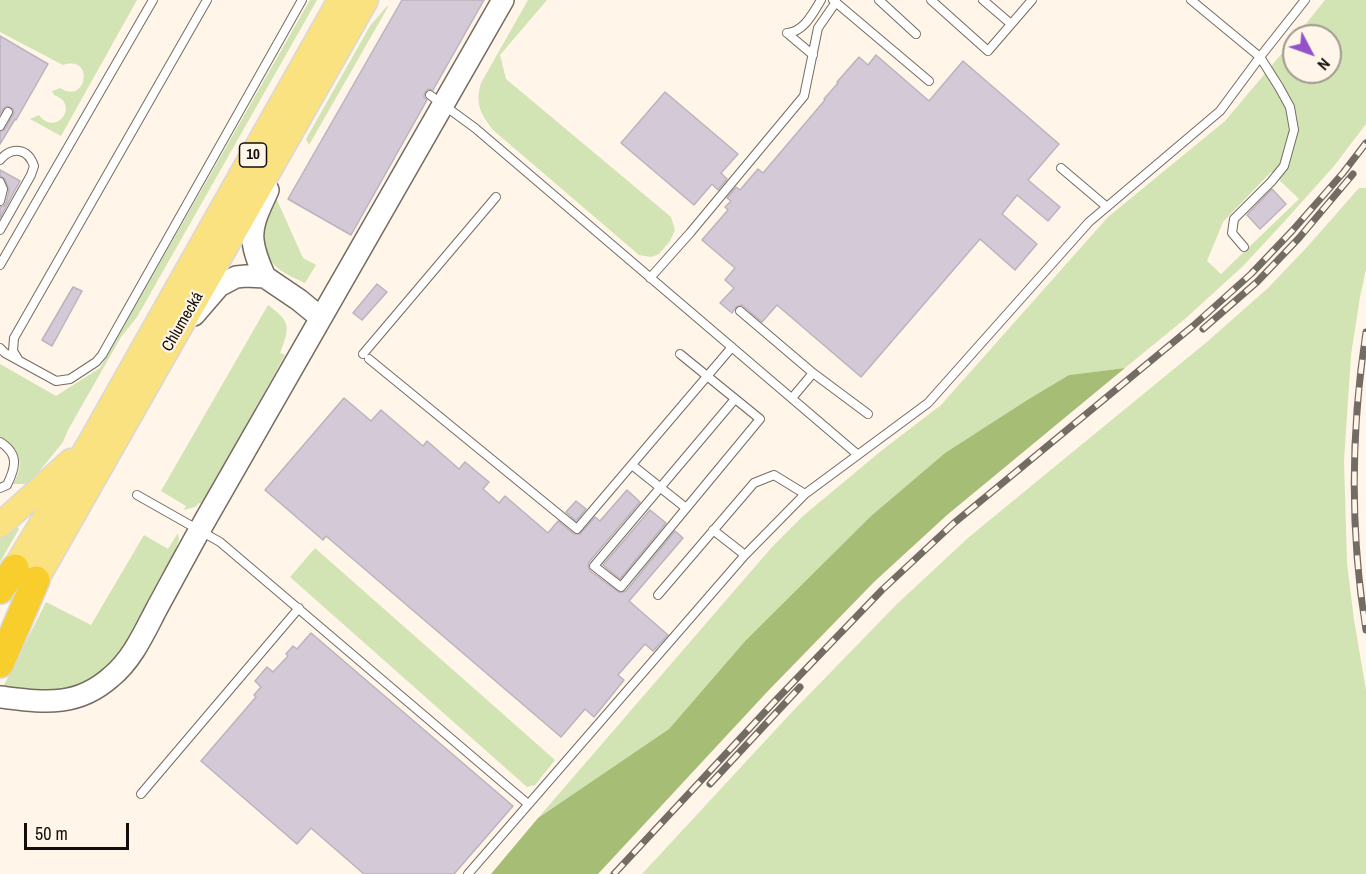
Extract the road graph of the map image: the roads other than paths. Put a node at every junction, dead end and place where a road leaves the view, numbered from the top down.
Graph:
1 (153, 0) edge
2 (207, 0) edge
3 (302, 0) edge
4 (340, 0) edge
5 (366, 0) edge
6 (503, 0) edge
7 (821, 0) edge
8 (879, 0) edge
9 (931, 0) edge
10 (983, 0) edge
11 (1032, 0) edge
12 (1191, 0) edge
13 (1305, 0) edge
14 (835, 1) edge
15 (1011, 24) junction
16 (916, 34) dead end
17 (813, 55) junction
18 (1260, 57) junction
19 (929, 81) dead end
20 (436, 100) junction
21 (8, 112) dead end
22 (0, 126) edge
23 (293, 129) junction
24 (0, 160) edge
25 (1061, 168) dead end
26 (0, 182) edge
27 (496, 197) dead end
28 (0, 201) edge
29 (1107, 207) junction
30 (0, 230) edge
31 (1244, 247) dead end
32 (0, 265) edge
33 (265, 278) junction
34 (651, 278) junction
35 (740, 311) dead end
36 (321, 318) junction
37 (172, 341) junction
38 (732, 347) junction
39 (0, 348) edge
40 (680, 354) dead end
41 (21, 362) junction
42 (813, 373) junction
43 (707, 377) junction
44 (792, 398) junction
45 (735, 399) junction
46 (868, 414) dead end
47 (0, 442) edge
48 (90, 442) junction
49 (857, 454) junction
50 (632, 465) junction
51 (4, 487) edge
52 (660, 488) junction
53 (805, 494) junction
54 (137, 495) dead end
55 (686, 508) junction
56 (0, 525) edge
57 (200, 530) junction
58 (713, 530) junction
59 (745, 555) junction
60 (17, 579) edge
61 (658, 595) dead end
62 (0, 596) edge
63 (299, 608) junction
64 (0, 644) edge
65 (0, 664) edge
66 (0, 697) edge
67 (141, 794) dead end
68 (528, 804) junction
69 (468, 874) edge

1 - 32 lane
2 - 41 lane
3 - 41 lane
4 - 48 main road, Chlumecká / 10
5 - 23 main road, Chlumecká / 10
6 - 20 street
7 - 17 lane
8 - 16 lane
9 - 15 lane
10 - 15 lane
11 - 15 lane
12 - 18 lane
13 - 18 lane
14 - 17 lane
14 - 19 lane
17 - 34 lane
18 - 29 lane
18 - 31 lane
20 - 34 lane
20 - 36 street
21 - 22 lane
23 - 33 street
23 - 37 main road, Chlumecká / 10
24 - 30 lane
25 - 29 lane
26 - 28 lane
27 - 50 lane
29 - 49 lane
33 - 36 street
33 - 37 street
34 - 38 lane
35 - 42 lane
36 - 57 street
37 - 60 main road, Chlumecká / 10
38 - 43 lane
38 - 44 lane
39 - 41 lane
40 - 43 lane
42 - 44 lane
42 - 46 lane
43 - 45 lane
43 - 50 lane
44 - 49 lane
45 - 52 lane
45 - 55 lane
47 - 51 lane
48 - 56 main road
48 - 60 main road, Chlumecká / 10
49 - 53 lane
50 - 52 lane
52 - 55 lane
52 - 55 lane
53 - 58 lane
53 - 59 lane
54 - 57 lane
57 - 63 lane
57 - 66 street
58 - 59 lane
58 - 61 lane
59 - 68 lane
60 - 62 street, Chlumecká
60 - 64 street, Chlumecká
60 - 65 highway
63 - 67 lane
63 - 68 lane
68 - 69 lane

